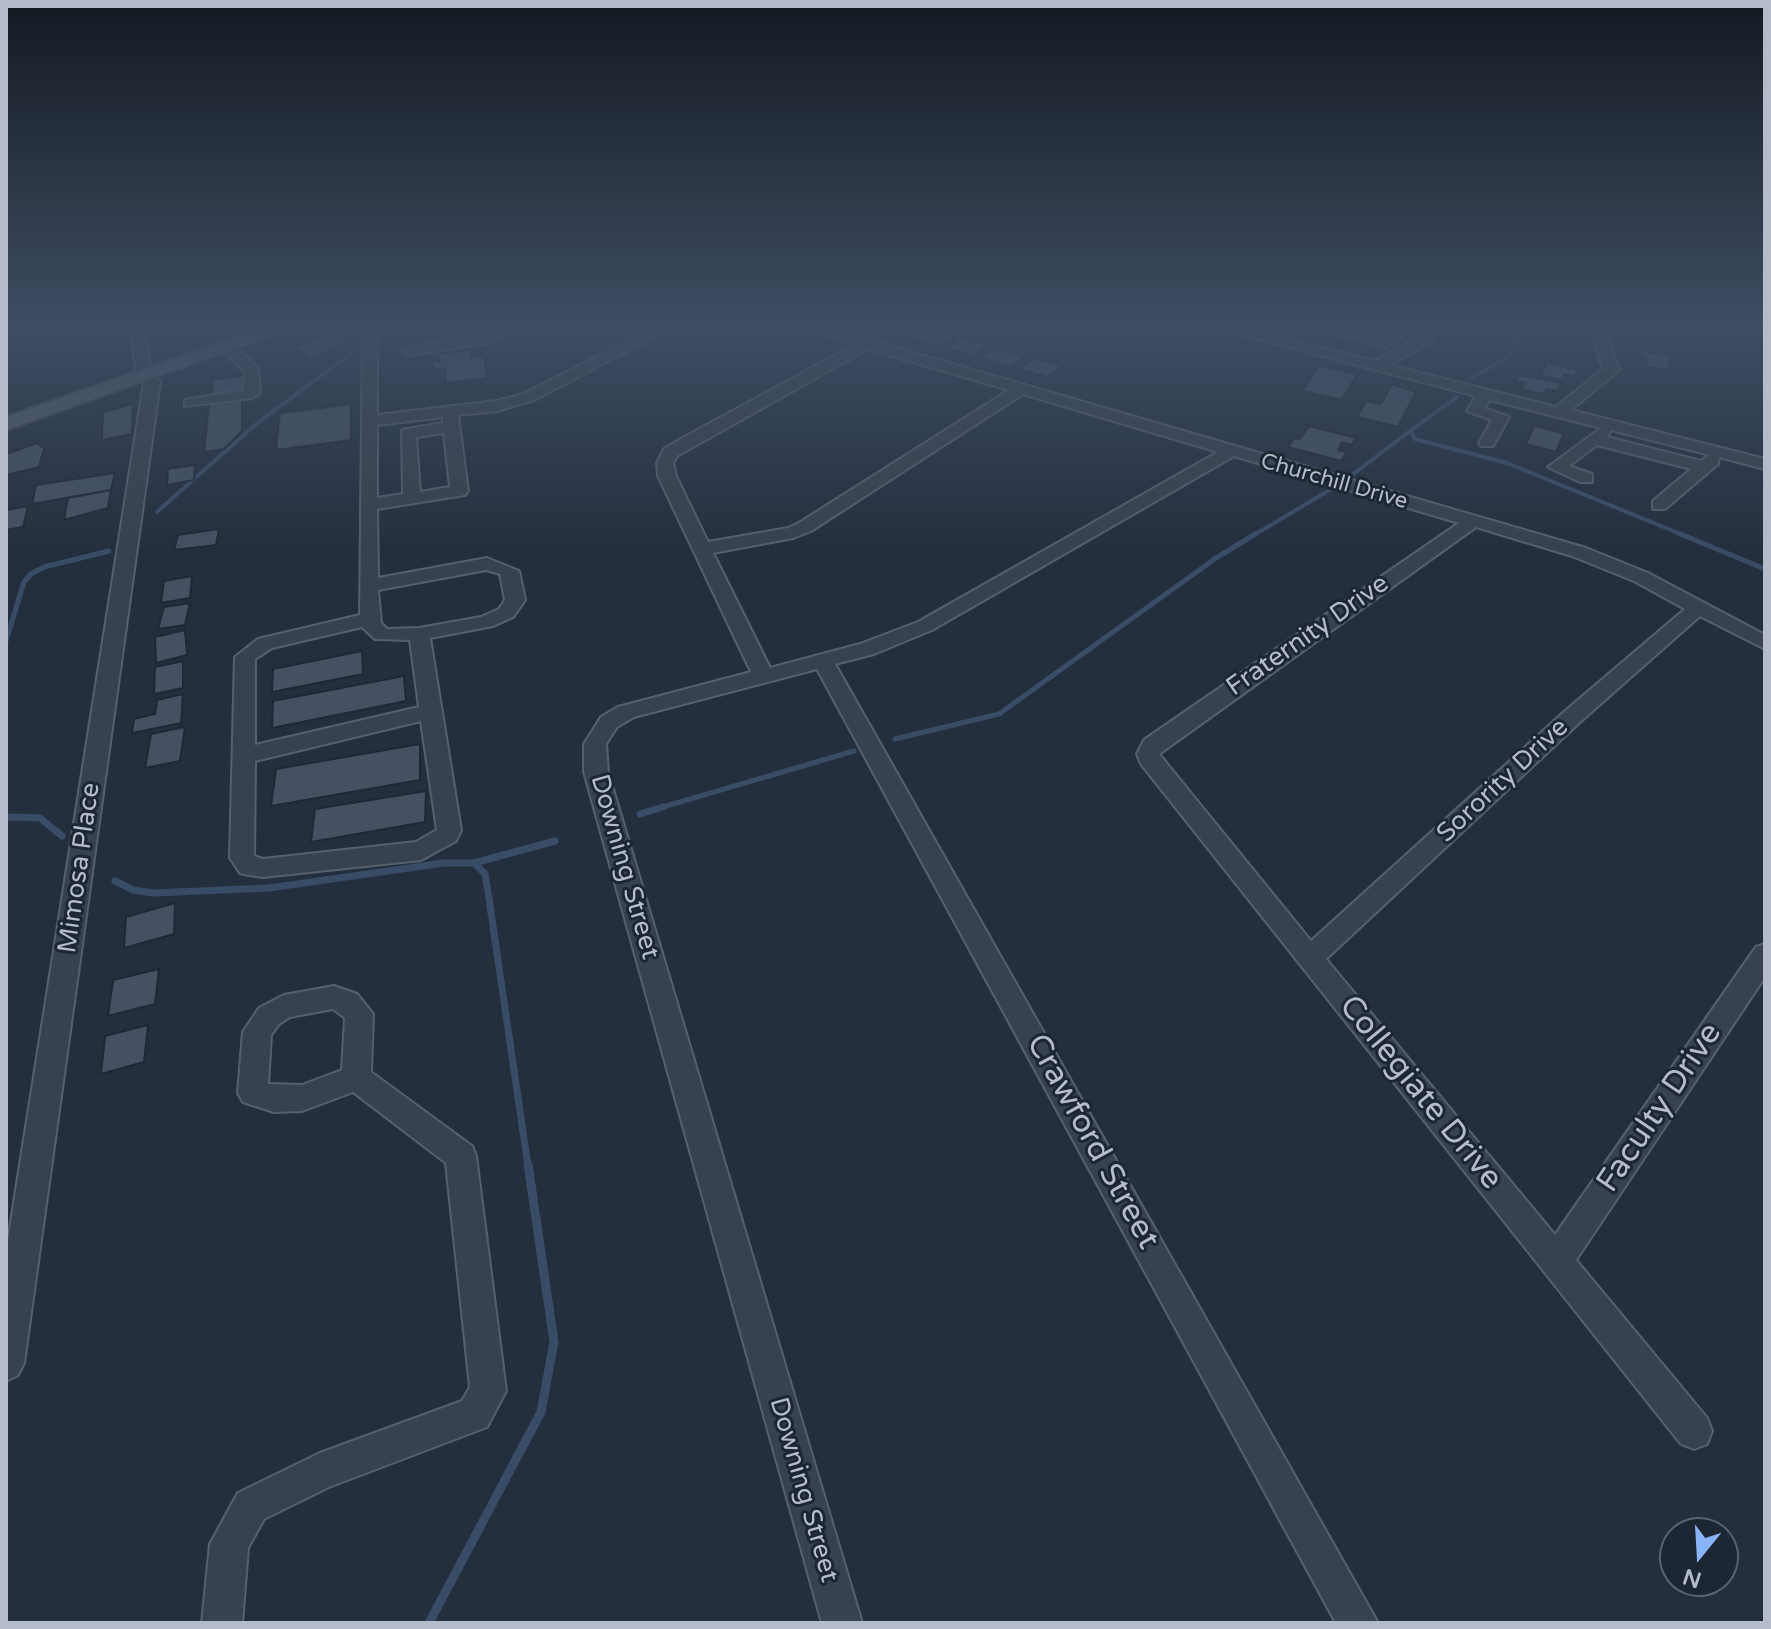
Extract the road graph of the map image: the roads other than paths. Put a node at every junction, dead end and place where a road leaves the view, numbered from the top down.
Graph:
1 (74, 400) edge
2 (149, 400) edge
3 (209, 400) edge
4 (368, 400) edge
5 (518, 400) edge
6 (765, 400) edge
7 (1004, 400) edge
8 (1057, 400) edge
9 (1482, 400) edge
10 (1513, 400) edge
11 (1574, 400) edge
12 (191, 403) dead end
13 (1559, 412) junction
14 (451, 419) junction
15 (368, 421) junction
16 (6, 424) edge
17 (1612, 425) junction
18 (1594, 439) junction
19 (1487, 443) dead end
20 (1229, 452) junction
21 (1720, 453) junction
22 (1765, 464) edge
23 (1704, 467) junction
24 (1586, 478) dead end
25 (412, 498) junction
26 (368, 505) junction
27 (1659, 505) dead end
28 (1473, 521) junction
29 (703, 549) junction
30 (368, 586) junction
31 (1698, 608) junction
32 (371, 619) junction
33 (419, 634) junction
34 (1765, 643) edge
35 (824, 662) junction
36 (764, 677) junction
37 (431, 712) junction
38 (1148, 754) joint
39 (242, 756) junction
40 (1765, 955) edge
41 (1310, 958) junction
42 (356, 1078) dead end
43 (1556, 1261) junction
44 (6, 1363) edge
45 (1694, 1431) dead end
46 (222, 1623) edge
47 (842, 1623) edge
48 (1358, 1623) edge

1 - 16 main road
2 - 44 street, Mimosa Place
3 - 12 street
4 - 15 street
5 - 14 street
6 - 29 street
7 - 29 street
8 - 20 street, Churchill Drive
9 - 19 street
10 - 13 street
11 - 13 street
13 - 17 street
14 - 15 street
14 - 25 street
14 - 25 street
15 - 26 street
17 - 18 street
17 - 21 street
18 - 23 street
18 - 24 street
20 - 28 street, Churchill Drive
20 - 35 street
21 - 22 street
21 - 23 street
23 - 27 street
25 - 26 street
26 - 30 street
28 - 31 street, Churchill Drive
28 - 38 street, Fraternity Drive
29 - 36 street
30 - 32 street
30 - 33 street
31 - 34 street, Churchill Drive
31 - 41 street, Sorority Drive
32 - 33 street
32 - 39 street
33 - 37 street
35 - 36 street
35 - 48 street, Crawford Street
36 - 47 street, Downing Street
37 - 39 street
37 - 39 street
38 - 41 street, Collegiate Drive
40 - 43 street, Faculty Drive
41 - 43 street, Collegiate Drive
42 - 46 street
43 - 45 street, Collegiate Drive

